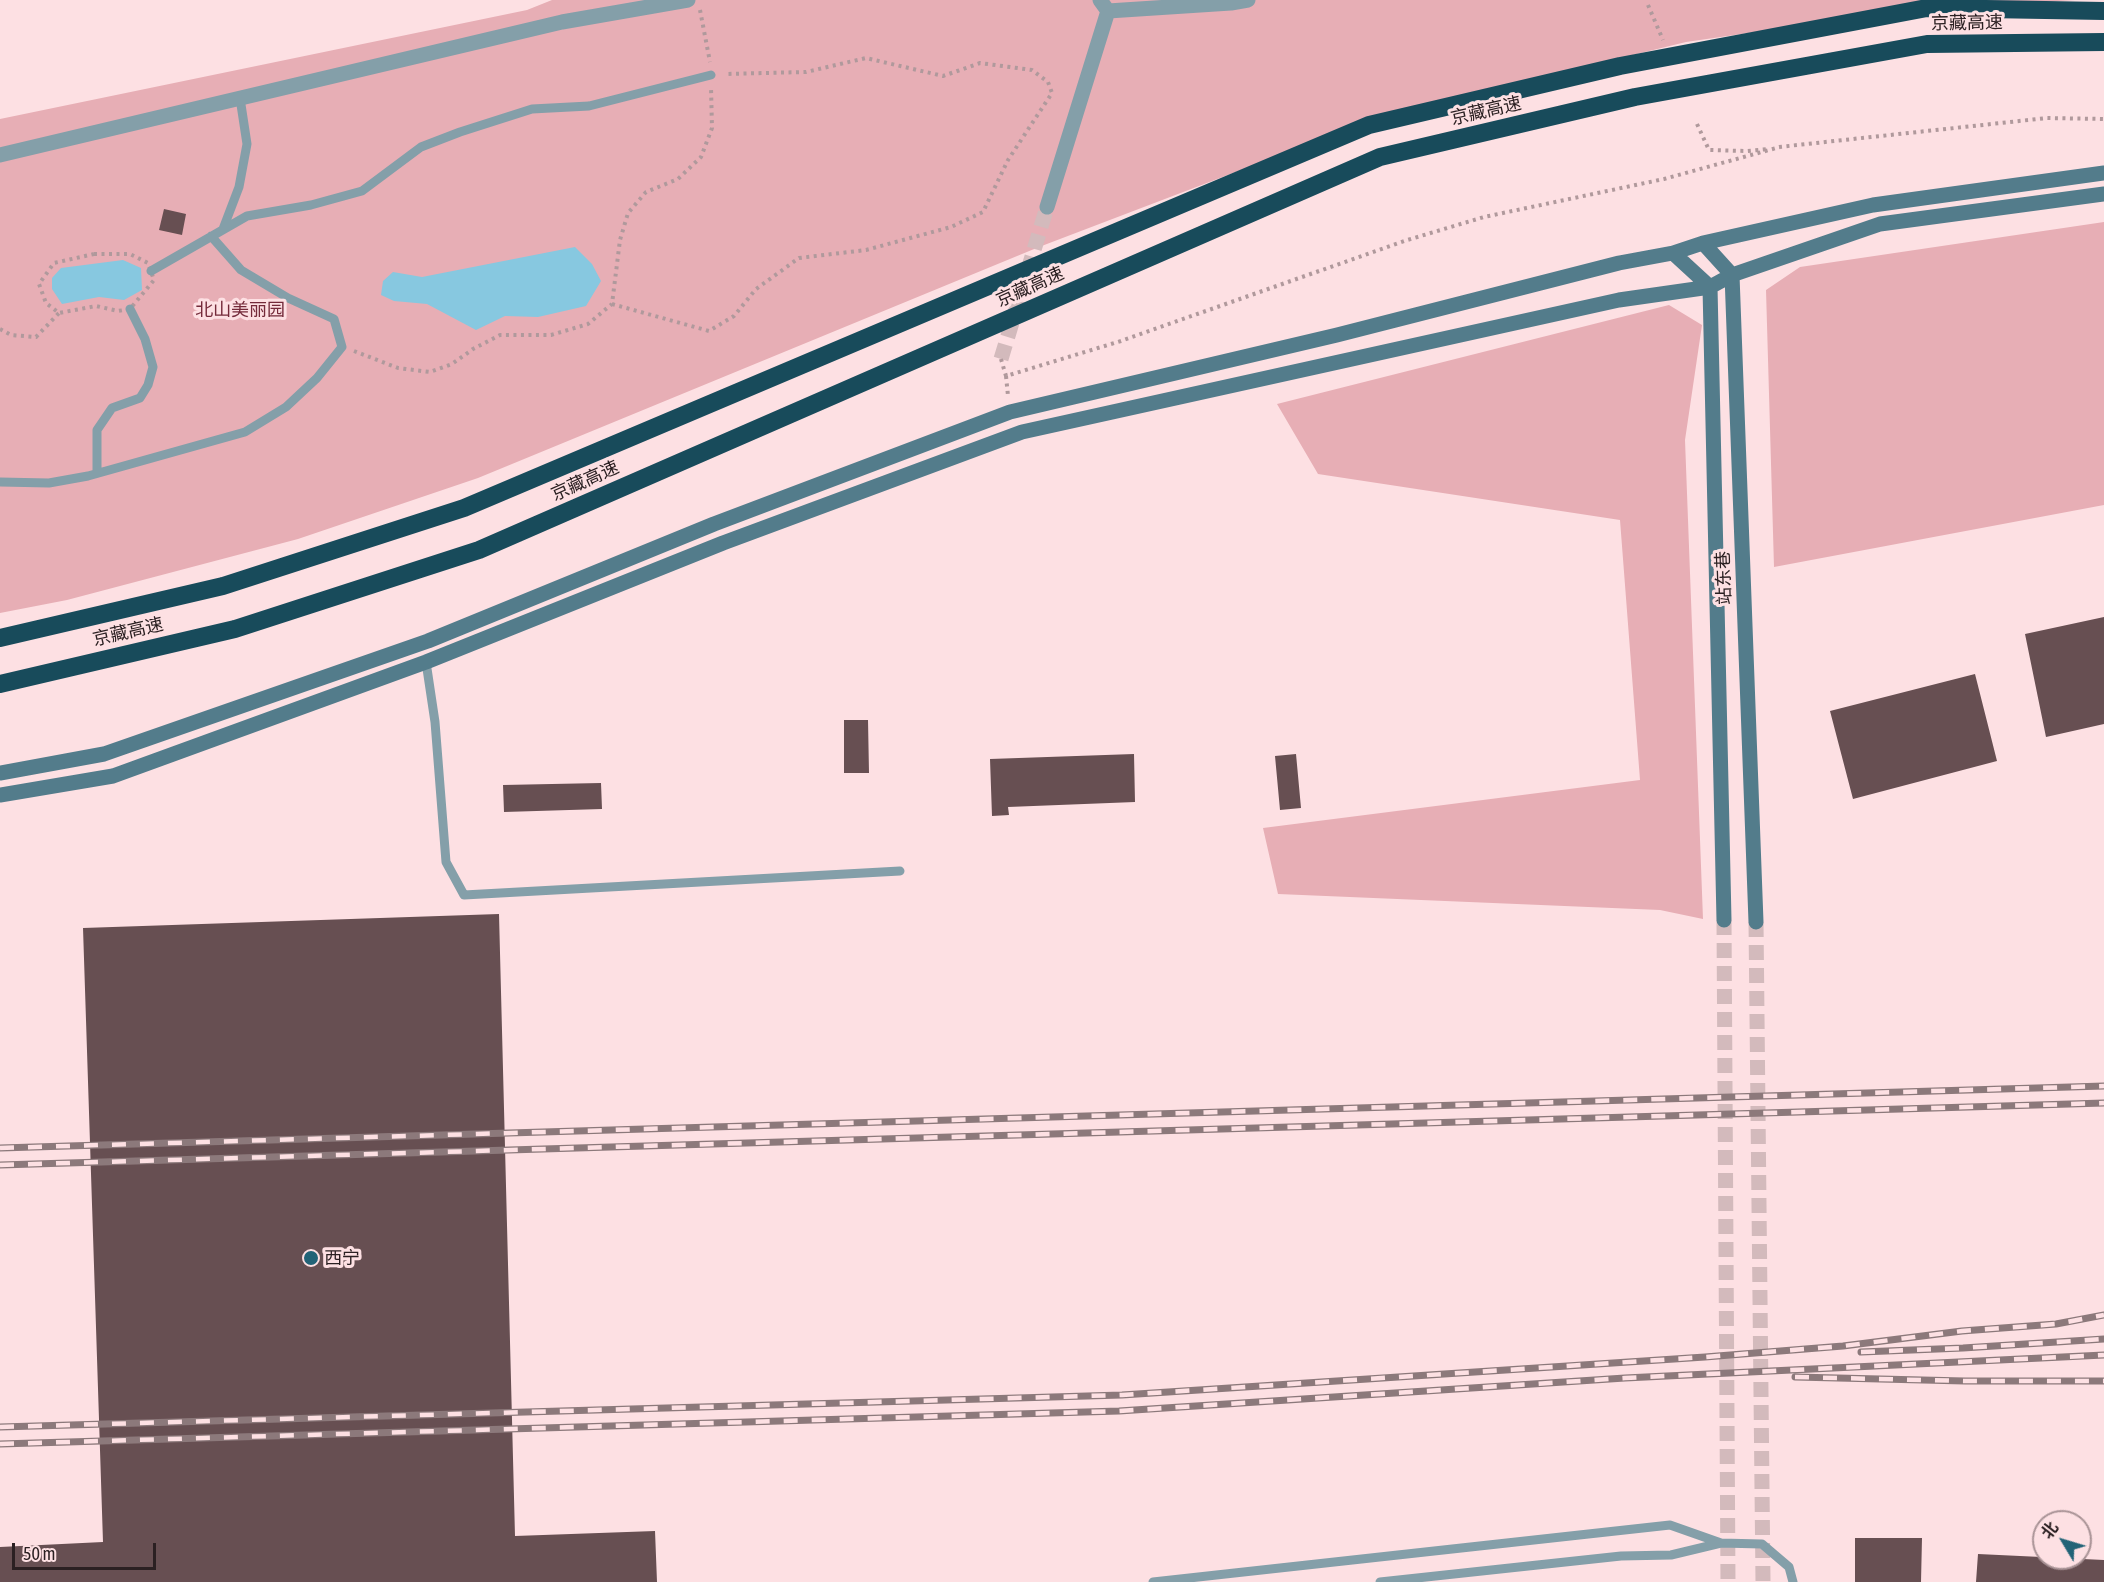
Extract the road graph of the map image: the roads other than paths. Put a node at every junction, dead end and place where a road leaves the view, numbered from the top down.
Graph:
1 (688, 0) edge
2 (1248, 0) edge
3 (1104, 6) edge
4 (2104, 11) edge
5 (2104, 42) edge
6 (711, 75) road end
7 (240, 98) junction
8 (0, 155) edge
9 (2104, 173) edge
10 (2104, 194) edge
11 (1047, 207) tunnel mouth
12 (223, 229) junction
13 (211, 236) junction
14 (1703, 243) junction
15 (1672, 253) junction
16 (151, 271) road end
17 (1732, 274) junction
18 (1710, 286) junction
19 (130, 309) road end
20 (97, 473) junction
21 (0, 482) edge
22 (0, 638) edge
23 (426, 662) junction
24 (0, 684) edge
25 (0, 773) edge
26 (0, 795) edge
27 (900, 871) dead end
28 (1724, 920) tunnel mouth
29 (1756, 922) tunnel mouth
30 (1720, 1543) junction
31 (1153, 1582) edge
32 (1380, 1582) edge
33 (1793, 1582) edge

1 - 7 street
2 - 3 street
3 - 11 street
4 - 22 highway, 京藏高速
5 - 24 highway, 京藏高速
6 - 12 lane
7 - 8 street
7 - 12 lane
9 - 14 main road
10 - 17 main road
12 - 13 lane
13 - 16 lane
13 - 20 lane
14 - 15 main road
14 - 17 main road
15 - 18 main road
15 - 25 main road
17 - 18 main road
17 - 29 main road, 站东巷
18 - 23 main road
18 - 28 main road, 站东巷
19 - 20 lane
20 - 21 lane
23 - 26 main road
23 - 27 lane
30 - 31 lane
30 - 32 lane
30 - 33 lane

